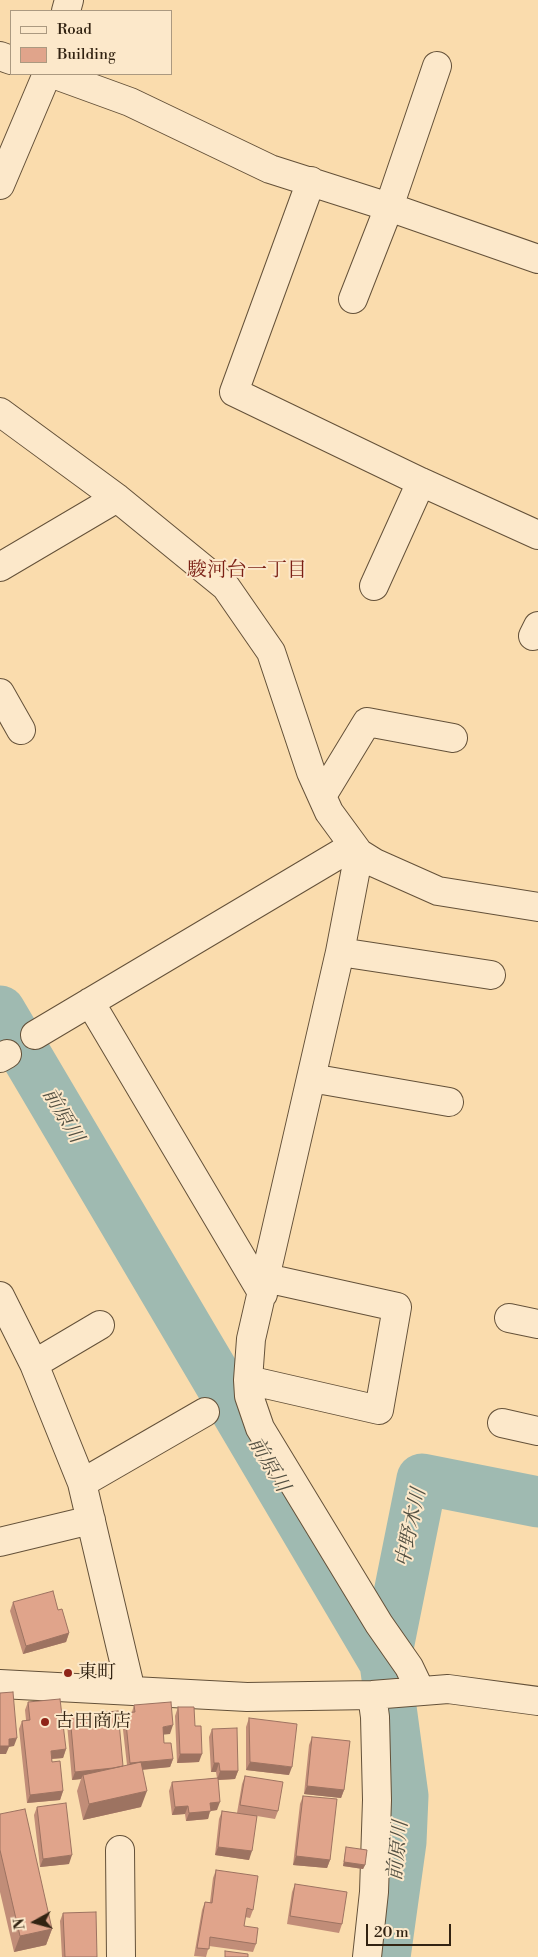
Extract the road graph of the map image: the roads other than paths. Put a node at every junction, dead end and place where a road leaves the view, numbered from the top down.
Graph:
1 (437, 66) dead end
2 (47, 75) edge
3 (57, 75) edge
4 (311, 181) junction
5 (0, 185) edge
6 (389, 207) junction
7 (538, 258) edge
8 (353, 299) dead end
9 (0, 412) edge
10 (421, 482) junction
11 (117, 498) junction
12 (538, 535) edge
13 (0, 566) edge
14 (374, 586) dead end
15 (0, 693) edge
16 (21, 730) dead end
17 (452, 738) dead end
18 (322, 796) junction
19 (356, 849) junction
20 (538, 907) edge
21 (340, 952) junction
22 (491, 975) dead end
23 (90, 1002) junction
24 (35, 1035) dead end
25 (311, 1078) junction
26 (449, 1102) dead end
27 (264, 1286) junction
28 (0, 1296) edge
29 (509, 1318) dead end
30 (538, 1324) edge
31 (100, 1325) dead end
32 (34, 1364) junction
33 (248, 1380) junction
34 (205, 1412) dead end
35 (502, 1423) dead end
36 (538, 1431) edge
37 (82, 1483) junction
38 (91, 1520) junction
39 (0, 1542) edge
40 (0, 1684) edge
41 (131, 1690) junction
42 (415, 1692) junction
43 (376, 1694) junction
44 (538, 1701) edge
45 (120, 1850) dead end
46 (121, 1957) edge
47 (367, 1957) edge

1 - 6 street
2 - 5 street
3 - 4 street
4 - 6 street
4 - 10 street
6 - 7 street
6 - 8 street
9 - 11 street
10 - 12 street
10 - 14 street
11 - 13 street
11 - 18 street
15 - 16 street
17 - 18 street
18 - 19 street
19 - 20 street
19 - 21 street
19 - 23 street
21 - 22 street
21 - 25 street
23 - 24 street
23 - 27 street
25 - 26 street
25 - 27 street
27 - 33 street
27 - 33 street
28 - 32 street
29 - 30 street
31 - 32 street
32 - 37 street
33 - 42 street
34 - 37 street
35 - 36 street
37 - 38 street
38 - 39 street
38 - 41 street
40 - 41 street
41 - 43 street
42 - 43 street
42 - 44 street
43 - 47 street
45 - 46 street

